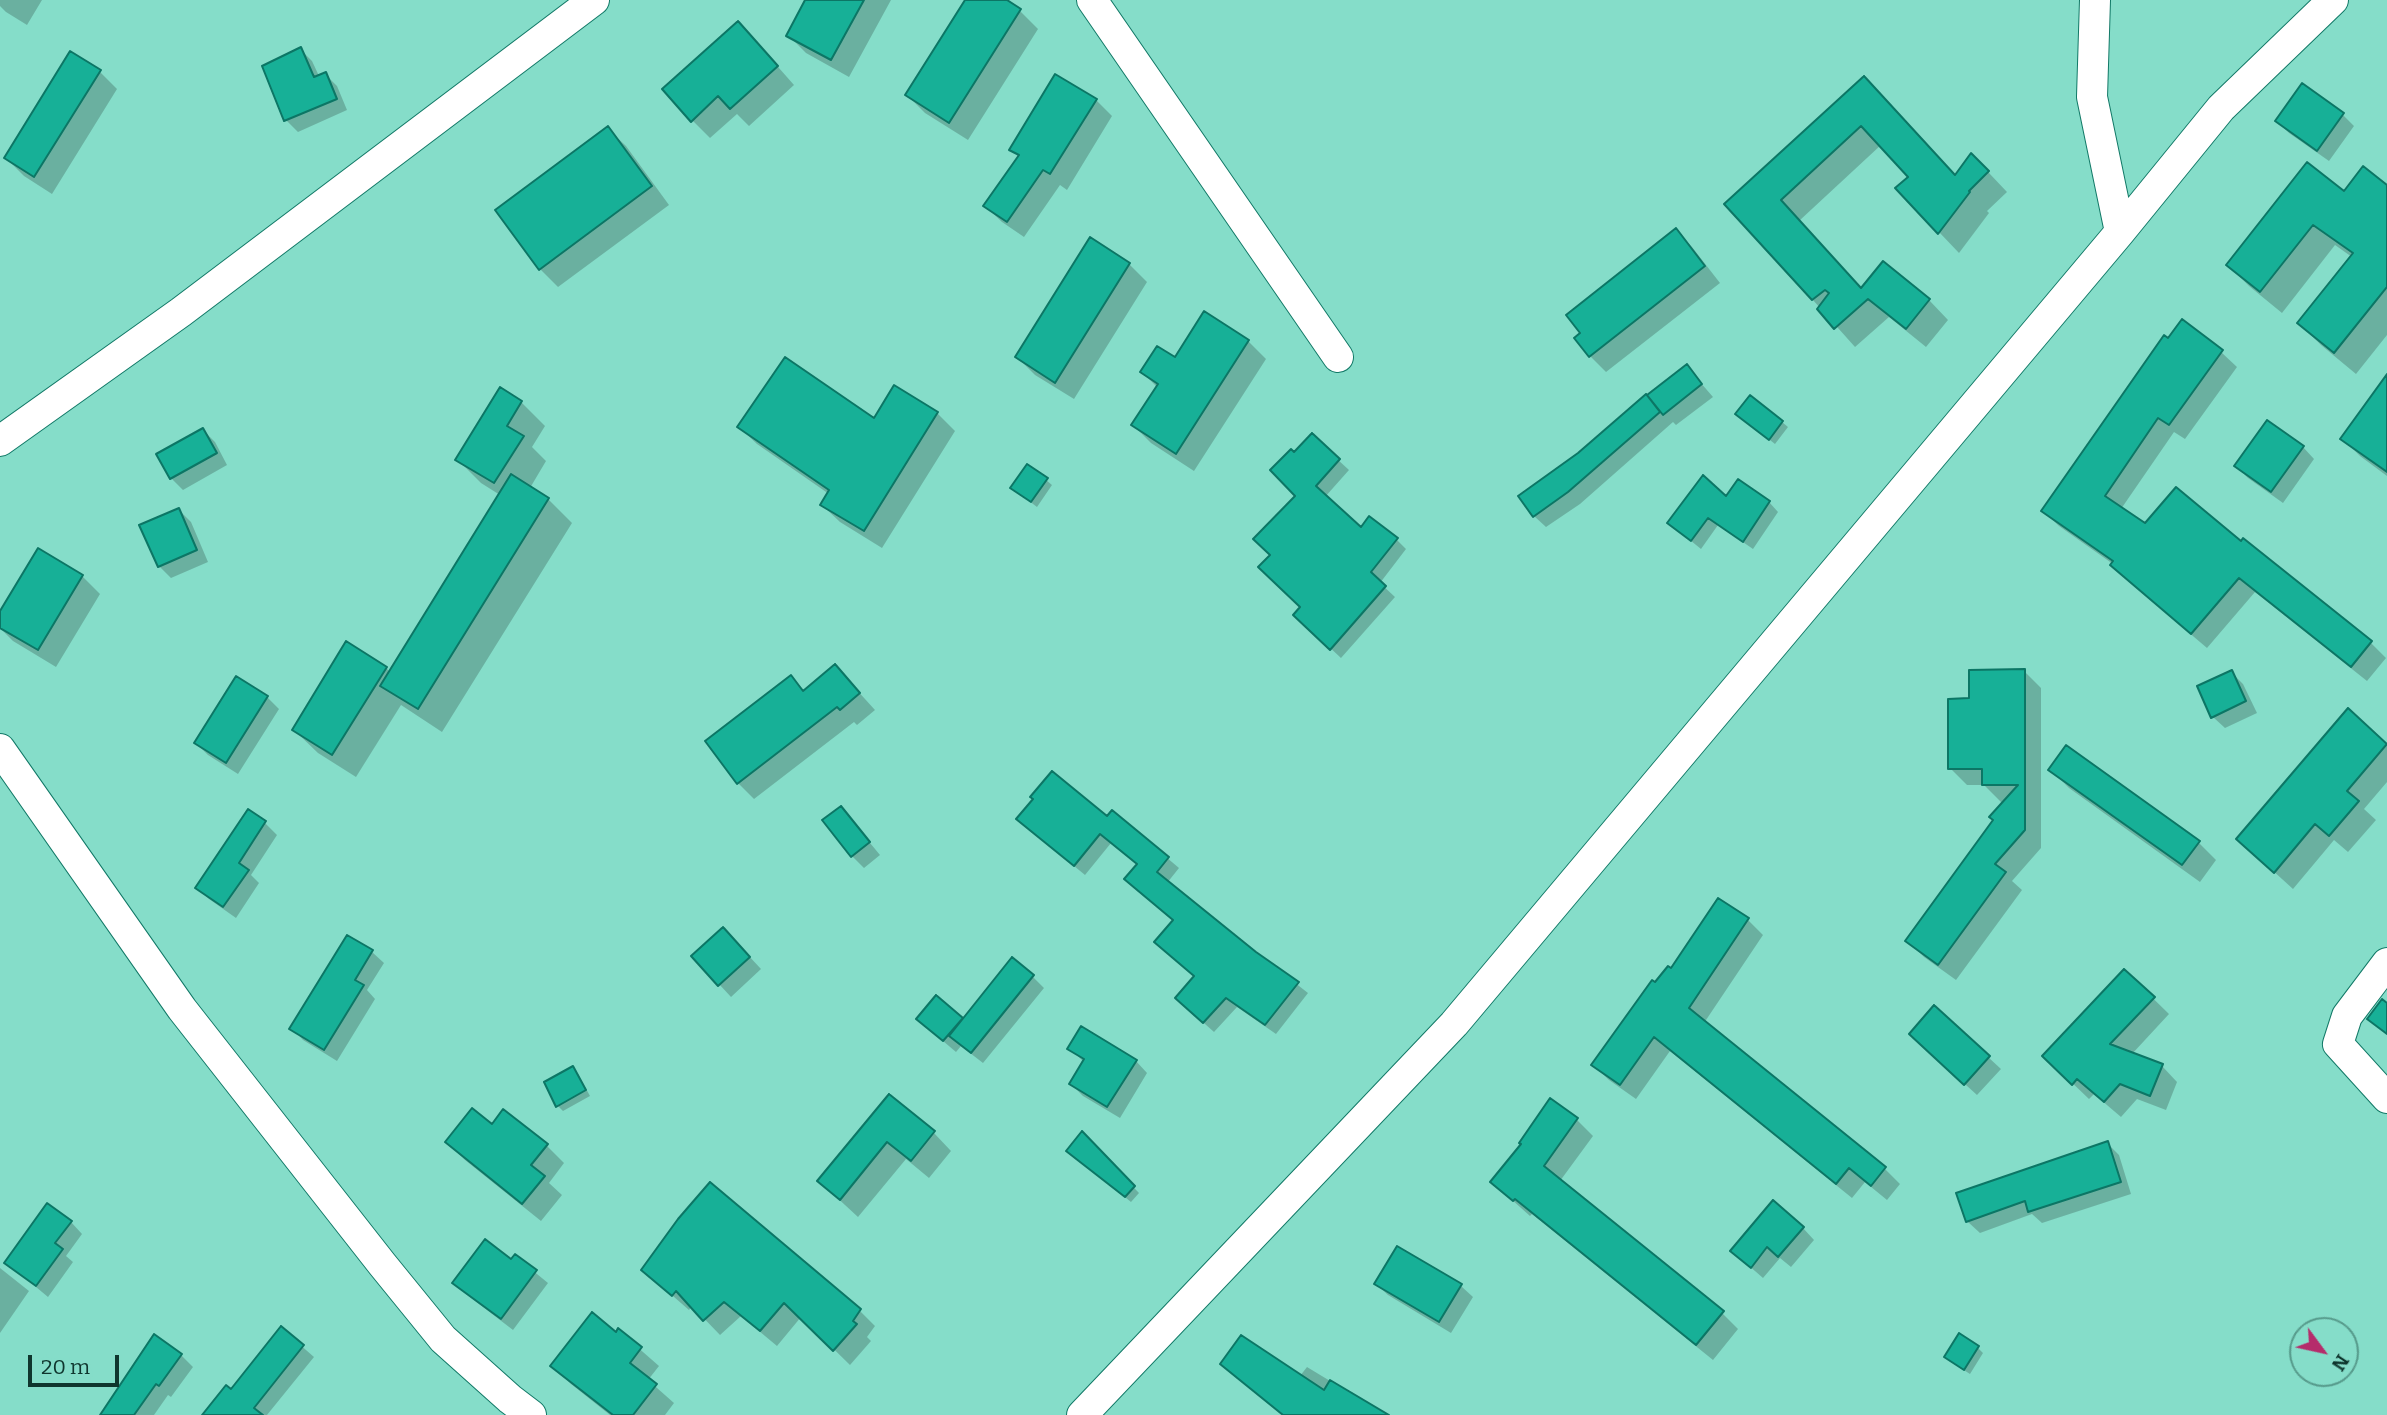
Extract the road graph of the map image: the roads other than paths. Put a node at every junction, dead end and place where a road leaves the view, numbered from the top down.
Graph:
1 (594, 0) edge
2 (1092, 0) edge
3 (2095, 0) edge
4 (2333, 0) edge
5 (2120, 232) junction
6 (1338, 357) dead end
7 (0, 441) edge
8 (0, 749) edge
9 (2387, 963) edge
10 (2387, 1098) edge
11 (531, 1415) edge
12 (1082, 1415) edge

1 - 7 street
2 - 6 street
3 - 5 street
4 - 5 street
5 - 12 street
8 - 11 street
9 - 10 street

